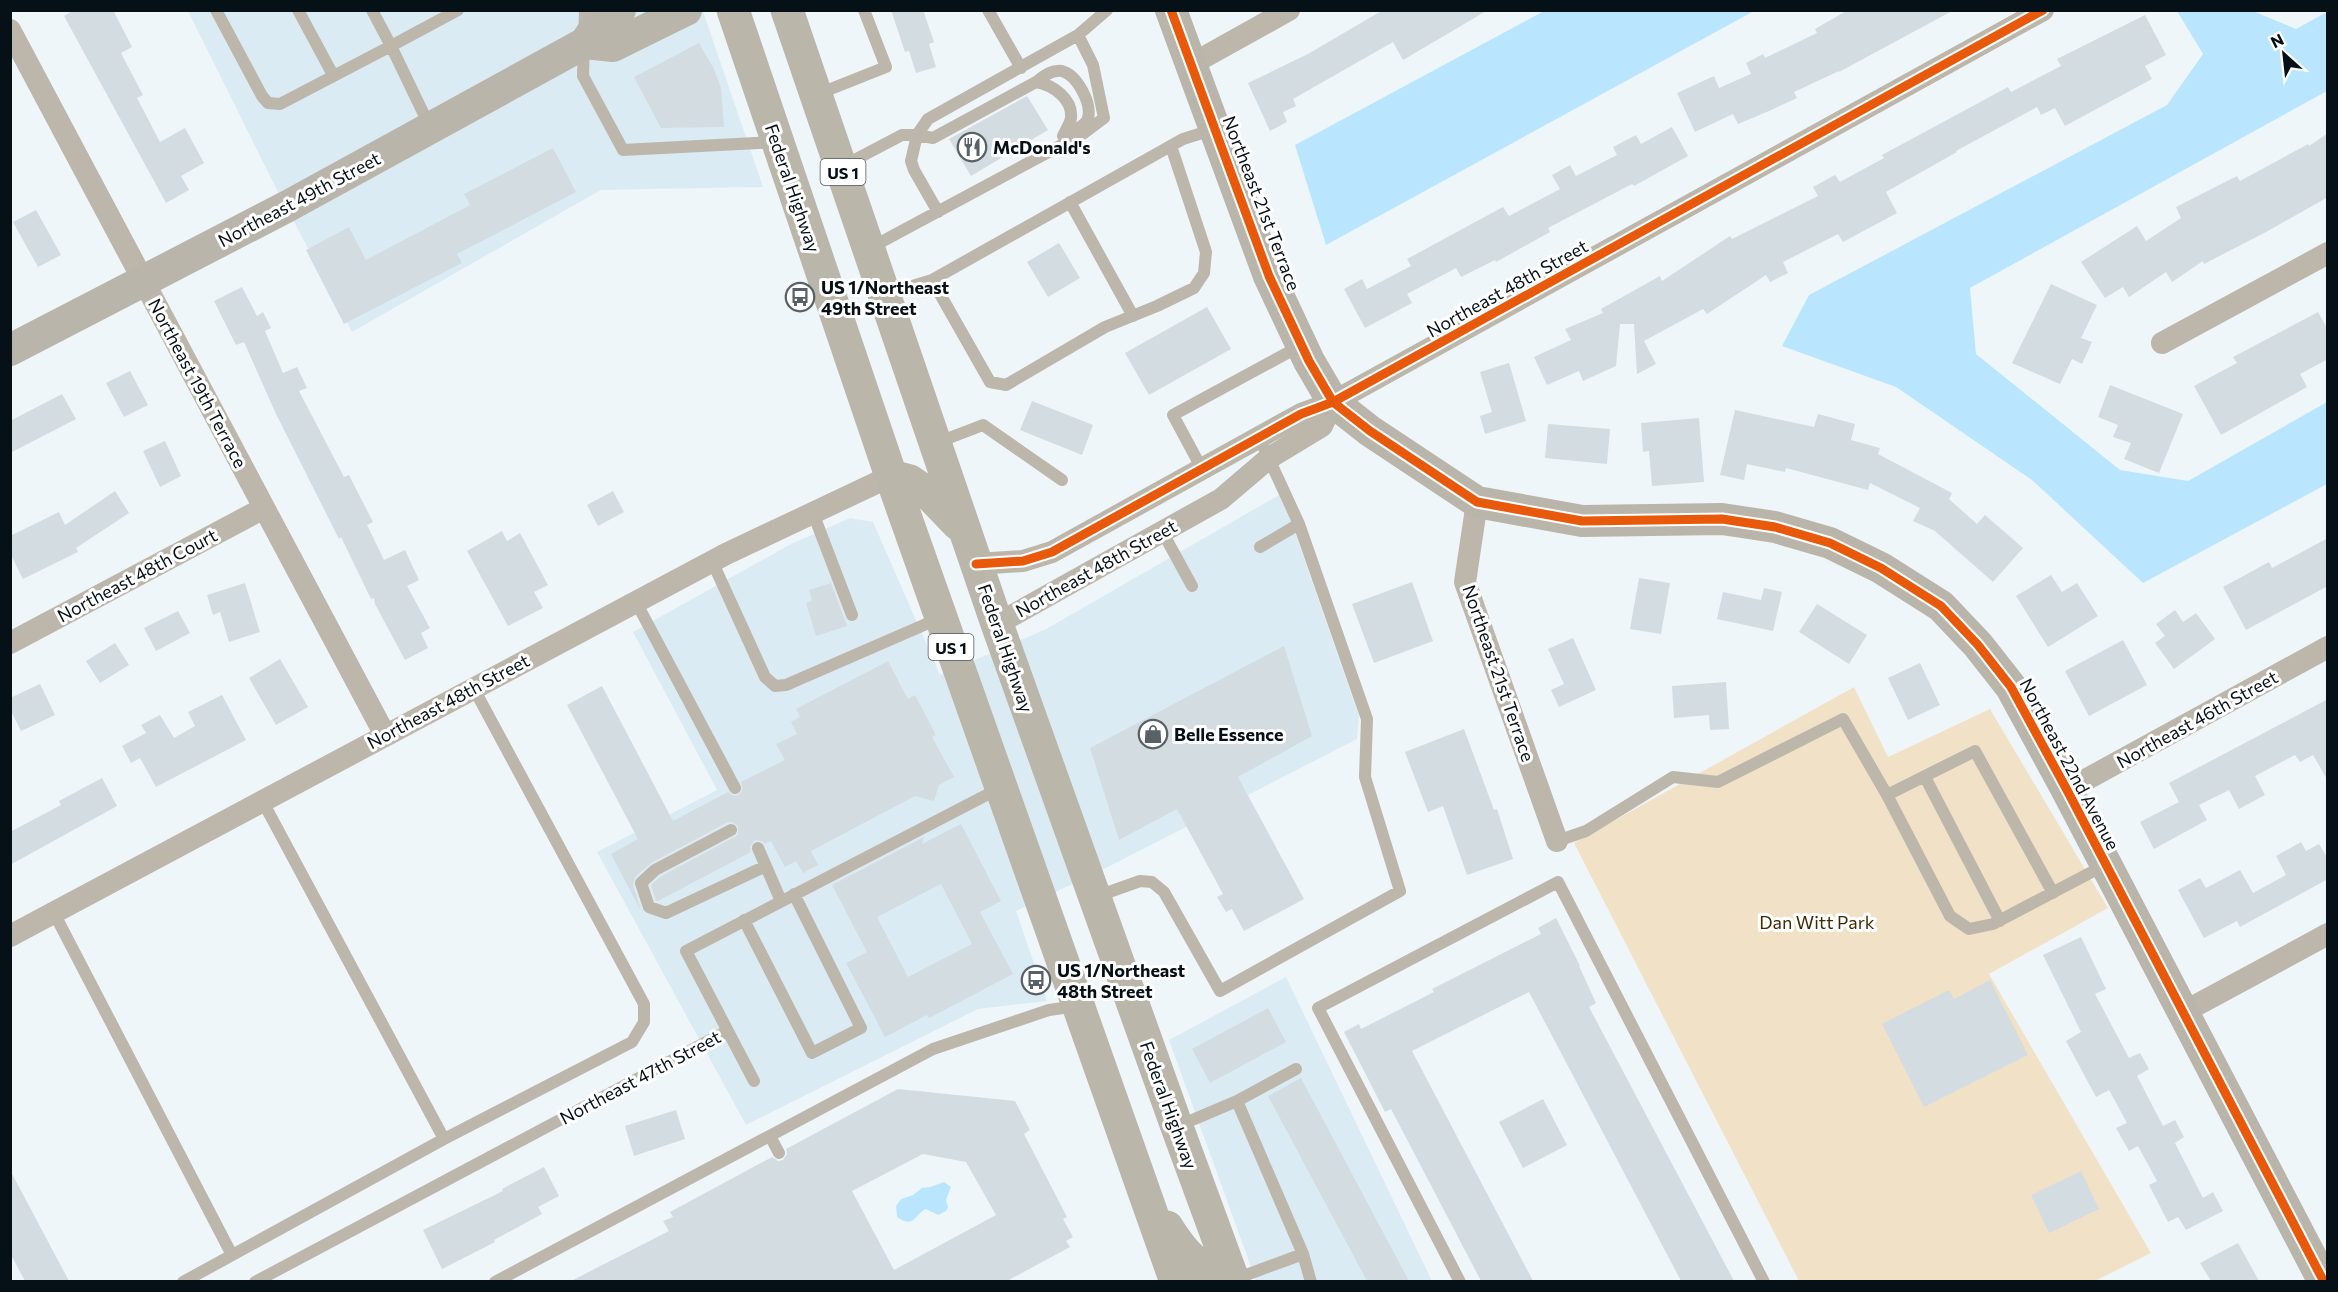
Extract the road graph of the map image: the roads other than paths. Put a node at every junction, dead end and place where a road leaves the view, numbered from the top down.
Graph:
1 (216, 10) edge
2 (298, 10) edge
3 (372, 10) edge
4 (585, 10) edge
5 (620, 10) edge
6 (686, 10) edge
7 (733, 10) edge
8 (788, 10) edge
9 (864, 10) edge
10 (988, 10) edge
11 (1107, 10) edge
12 (1171, 10) edge
13 (1289, 10) edge
14 (2043, 10) edge
15 (457, 11) edge
16 (10, 30) edge
17 (1078, 35) junction
18 (585, 43) junction
19 (392, 46) junction
20 (1192, 64) junction
21 (1021, 68) junction
22 (333, 75) junction
23 (1036, 82) junction
24 (817, 95) junction
25 (431, 128) junction
26 (1216, 129) junction
27 (917, 135) junction
28 (1063, 136) junction
29 (777, 141) junction
30 (1171, 146) junction
31 (841, 167) junction
32 (1017, 169) junction
33 (1070, 202) junction
34 (938, 212) junction
35 (869, 249) junction
36 (2328, 253) edge
37 (144, 280) junction
38 (932, 280) junction
39 (885, 295) junction
40 (1132, 316) junction
41 (2162, 343) dead end
42 (1302, 345) junction
43 (10, 350) edge
44 (1333, 402) junction
45 (1259, 437) junction
46 (935, 443) junction
47 (1269, 458) junction
48 (1202, 469) junction
49 (891, 476) junction
50 (1062, 480) dead end
51 (1477, 502) junction
52 (264, 508) junction
53 (813, 513) junction
54 (1299, 524) junction
55 (964, 529) junction
56 (1162, 531) junction
57 (1260, 547) dead end
58 (712, 561) junction
59 (976, 564) junction
60 (1192, 586) dead end
61 (636, 602) junction
62 (852, 615) dead end
63 (941, 618) junction
64 (997, 624) junction
65 (10, 643) edge
66 (2328, 647) edge
67 (473, 687) junction
68 (385, 735) junction
69 (1925, 777) junction
70 (1001, 787) junction
71 (735, 788) dead end
72 (2067, 790) junction
73 (1887, 795) junction
74 (263, 802) junction
75 (731, 830) dead end
76 (1557, 841) joint
77 (758, 848) dead end
78 (2105, 865) junction
79 (766, 866) junction
80 (2053, 893) junction
81 (794, 894) junction
82 (1094, 897) junction
83 (781, 901) junction
84 (54, 913) junction
85 (744, 920) junction
86 (2000, 921) junction
87 (2328, 934) edge
88 (10, 936) edge
89 (1078, 1005) junction
90 (2182, 1013) junction
91 (727, 1030) junction
92 (1296, 1069) dead end
93 (754, 1081) dead end
94 (1237, 1101) junction
95 (1177, 1127) junction
96 (770, 1136) junction
97 (444, 1139) junction
98 (779, 1153) dead end
99 (1145, 1193) junction
100 (1303, 1254) junction
101 (232, 1255) junction
102 (1234, 1280) edge
103 (183, 1281) edge
104 (255, 1281) edge
105 (495, 1281) edge
106 (1176, 1281) edge
107 (1311, 1281) edge
108 (1460, 1281) edge
109 (1764, 1281) edge
110 (2324, 1281) edge

1 - 22 lane
2 - 22 lane
3 - 19 lane
4 - 18 lane
5 - 18 street, Northeast 49th Street
6 - 18 street
7 - 29 main road, Federal Highway / US 1
8 - 24 main road, Federal Highway / US 1
9 - 24 lane
10 - 21 lane
11 - 17 lane
12 - 20 street, Northeast 21st Terrace
13 - 20 street
14 - 44 street, Northeast 48th Street
15 - 19 lane
16 - 37 street, Northeast 19th Terrace
17 - 21 lane
17 - 32 lane
18 - 25 street, Northeast 49th Street
18 - 29 lane
19 - 22 lane
19 - 25 lane
20 - 26 street, Northeast 21st Terrace
21 - 27 lane
23 - 27 lane
23 - 28 lane
23 - 28 lane
24 - 31 main road, Federal Highway / US 1
25 - 37 street, Northeast 49th Street
26 - 30 lane
26 - 42 street, Northeast 21st Terrace
27 - 31 lane
27 - 34 lane
28 - 32 lane
29 - 49 main road, Federal Highway / US 1
30 - 33 lane
30 - 40 lane
31 - 35 main road, Federal Highway / US 1
32 - 34 lane
33 - 38 lane
33 - 40 lane
34 - 35 lane
35 - 39 main road, Federal Highway / US 1
36 - 41 street
37 - 43 street, Northeast 49th Street
37 - 52 street, Northeast 19th Terrace
38 - 39 lane
38 - 40 lane
39 - 46 main road, Federal Highway / US 1
42 - 44 street, Northeast 21st Terrace
42 - 48 lane
44 - 45 street, Northeast 48th Street
44 - 47 street, Northeast 48th Street
44 - 51 street, Northeast 22nd Avenue
45 - 47 lane
45 - 48 street, Northeast 48th Street
46 - 50 lane
46 - 55 main road, Federal Highway / US 1
47 - 54 lane
47 - 56 street, Northeast 48th Street
48 - 59 street, Northeast 48th Street
49 - 53 street, Northeast 48th Street
49 - 55 main road
49 - 63 main road, Federal Highway / US 1
51 - 72 street, Northeast 22nd Avenue
51 - 76 street, Northeast 21st Terrace
52 - 65 street, Northeast 48th Court
52 - 68 street, Northeast 19th Terrace
53 - 58 street, Northeast 48th Street
53 - 62 lane
54 - 57 lane
54 - 82 lane
55 - 59 main road, Federal Highway / US 1
56 - 60 lane
56 - 64 street, Northeast 48th Street
58 - 61 street, Northeast 48th Street
58 - 63 lane
59 - 64 main road, Federal Highway / US 1
61 - 67 street, Northeast 48th Street
61 - 71 lane
63 - 70 main road, Federal Highway / US 1
64 - 82 main road, Federal Highway / US 1
66 - 72 street, Northeast 46th Street
67 - 68 street, Northeast 48th Street
67 - 97 lane
68 - 74 street, Northeast 48th Street
69 - 73 lane
69 - 80 lane
69 - 86 lane
70 - 81 lane, Northeast 47th Street
70 - 89 main road, Federal Highway / US 1
72 - 78 street, Northeast 22nd Avenue
73 - 76 lane
73 - 86 lane
74 - 84 street, Northeast 48th Street
74 - 97 lane
75 - 79 lane
77 - 79 lane
78 - 80 lane
78 - 90 street, Northeast 22nd Avenue
79 - 83 lane
80 - 86 lane
81 - 83 lane, Northeast 47th Street
81 - 85 lane
82 - 95 main road, Federal Highway / US 1
83 - 85 lane, Northeast 47th Street
84 - 88 street, Northeast 48th Street
84 - 101 lane
85 - 91 lane, Northeast 47th Street
87 - 90 street
89 - 96 lane
89 - 99 main road, Federal Highway / US 1
90 - 110 street, Northeast 22nd Avenue
91 - 93 lane
91 - 104 lane, Northeast 47th Street
92 - 94 lane
94 - 95 lane
94 - 100 lane
95 - 102 main road, Federal Highway / US 1
96 - 98 lane
96 - 105 lane
97 - 101 lane
99 - 102 main road
99 - 106 main road, Federal Highway / US 1
100 - 102 lane
100 - 107 lane
101 - 103 lane
108 - 109 lane

